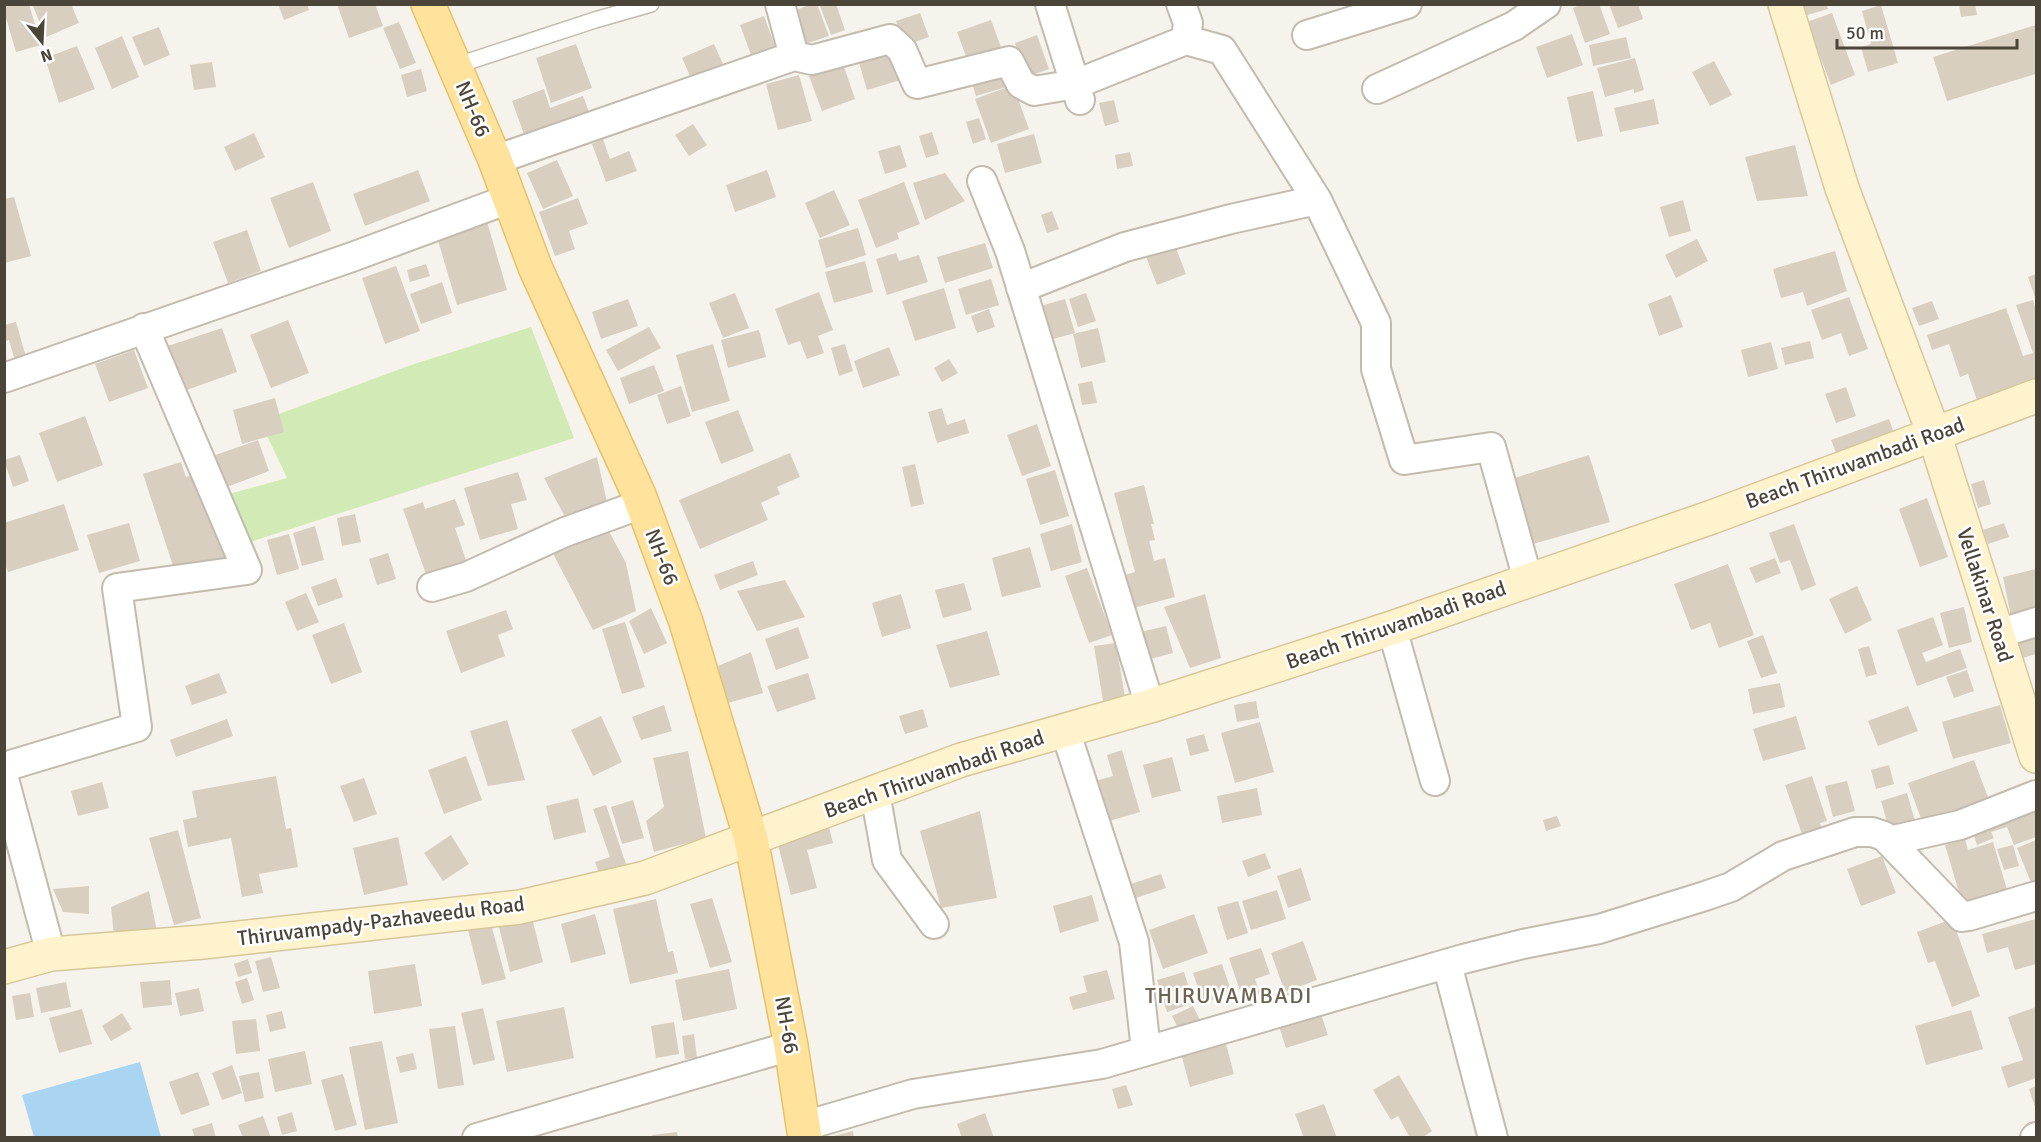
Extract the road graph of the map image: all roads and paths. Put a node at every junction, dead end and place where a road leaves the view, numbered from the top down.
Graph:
1 (428, 4) edge
2 (651, 4) edge
3 (780, 4) edge
4 (1050, 4) edge
5 (1181, 4) edge
6 (1407, 4) edge
7 (1546, 4) edge
8 (1785, 4) edge
9 (1307, 35) dead end
10 (1186, 40) junction
11 (794, 56) junction
12 (455, 66) junction
13 (1377, 89) dead end
14 (1078, 93) junction
15 (495, 160) junction
16 (982, 181) dead end
17 (509, 199) junction
18 (1317, 200) junction
19 (1022, 288) junction
20 (144, 328) junction
21 (4, 378) edge
22 (2037, 396) edge
23 (1934, 434) junction
24 (642, 504) junction
25 (1528, 580) junction
26 (432, 587) dead end
27 (2037, 622) edge
28 (1392, 628) junction
29 (1998, 634) junction
30 (1150, 705) junction
31 (1065, 730) junction
32 (2037, 756) edge
33 (4, 767) edge
34 (4, 779) edge
35 (1435, 781) dead end
36 (875, 793) junction
37 (2037, 795) edge
38 (751, 839) junction
39 (1889, 842) junction
40 (2037, 896) edge
41 (934, 924) dead end
42 (51, 954) junction
43 (1448, 964) junction
44 (4, 967) edge
45 (791, 1046) junction
46 (1146, 1050) junction
47 (804, 1132) edge
48 (477, 1137) edge
49 (1493, 1137) edge

1 - 12 main road, NH-66
2 - 12 lane
3 - 11 street
4 - 14 street
5 - 10 street
6 - 9 street
7 - 13 street
8 - 23 main road, Vellakinar Road
10 - 14 street
10 - 18 street
11 - 14 street
11 - 15 street
12 - 15 main road, NH-66
15 - 17 main road, NH-66
16 - 19 street
17 - 20 street
17 - 24 main road, NH-66
18 - 19 street
18 - 25 street
19 - 30 street
20 - 21 street
20 - 33 street
22 - 23 main road, Beach Thiruvambadi Road
23 - 25 main road, Beach Thiruvambadi Road
23 - 29 main road, Vellakinar Road
24 - 26 street
24 - 38 main road, NH-66
25 - 28 main road, Beach Thiruvambadi Road
27 - 29 street
28 - 30 main road, Beach Thiruvambadi Road
28 - 35 street
29 - 32 main road, Vellakinar Road
30 - 31 main road, Beach Thiruvambadi Road
31 - 36 main road, Beach Thiruvambadi Road
31 - 46 street
34 - 42 street
36 - 38 main road, Beach Thiruvambadi Road
36 - 41 street
37 - 39 street
38 - 42 main road, Thiruvampady-Pazhaveedu Road
38 - 45 main road, NH-66
39 - 40 street
39 - 43 street
42 - 44 main road, Thiruvampady-Pazhaveedu Road
43 - 46 street
43 - 49 street
45 - 47 main road, NH-66
45 - 48 street
46 - 47 street

